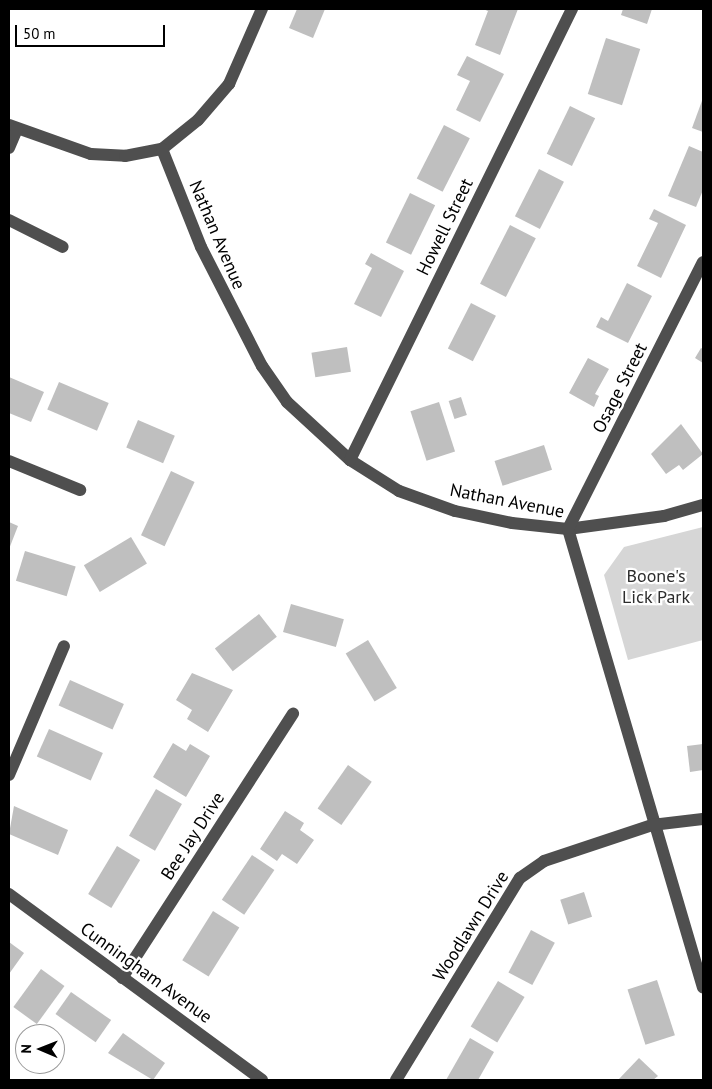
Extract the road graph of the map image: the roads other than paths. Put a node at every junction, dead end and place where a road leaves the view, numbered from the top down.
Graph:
1 (262, 9) edge
2 (572, 9) edge
3 (13, 127) edge
4 (9, 148) edge
5 (162, 149) junction
6 (9, 220) edge
7 (63, 247) dead end
8 (703, 262) edge
9 (350, 460) junction
10 (9, 461) edge
11 (80, 490) dead end
12 (703, 505) edge
13 (568, 529) junction
14 (64, 646) dead end
15 (293, 714) dead end
16 (9, 776) edge
17 (703, 819) edge
18 (652, 825) junction
19 (9, 894) edge
20 (122, 978) junction
21 (703, 988) edge
22 (262, 1080) edge
23 (396, 1080) edge

1 - 5 street
2 - 9 street, Howell Street
3 - 4 street
3 - 5 street
5 - 9 street, Nathan Avenue
6 - 7 street
8 - 13 street, Osage Street
9 - 13 street, Nathan Avenue
10 - 11 street
12 - 13 street
13 - 18 street, Nathan Avenue
14 - 16 street
15 - 20 street, Bee Jay Drive
17 - 18 street, Woodlawn Drive
18 - 21 street, Nathan Avenue
18 - 23 street, Woodlawn Drive
19 - 20 street, Cunningham Avenue
20 - 22 street, Cunningham Avenue

